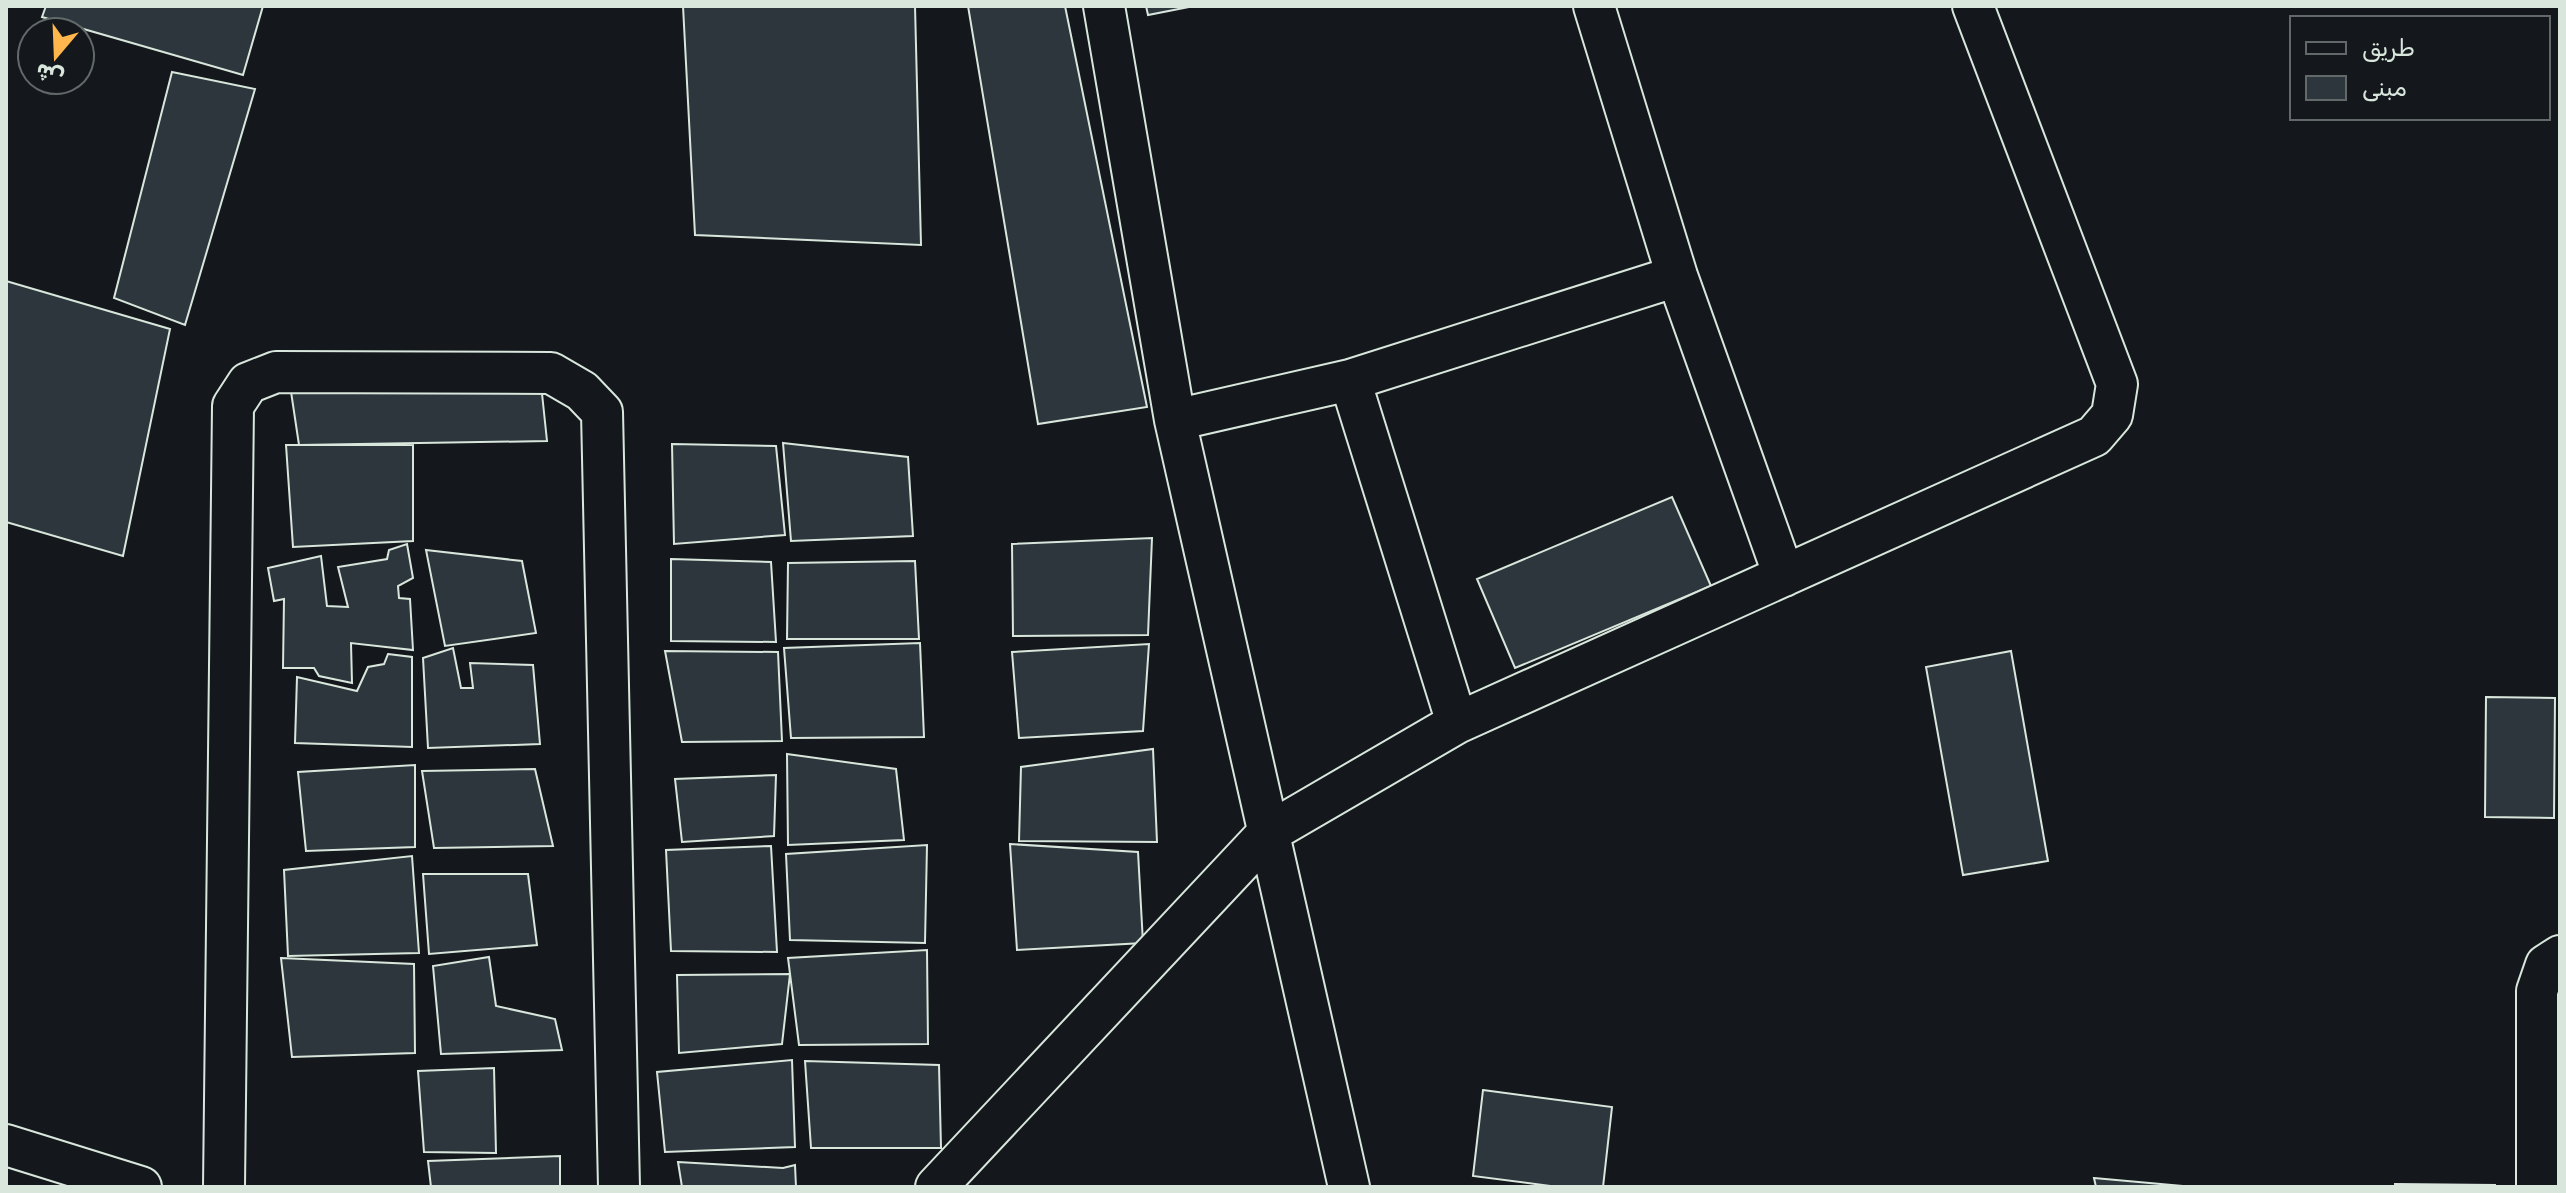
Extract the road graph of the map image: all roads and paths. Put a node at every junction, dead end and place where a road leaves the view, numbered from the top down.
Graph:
1 (1104, 6) edge
2 (1594, 6) edge
3 (1973, 6) edge
4 (1677, 276) junction
5 (1350, 380) junction
6 (1175, 420) junction
7 (1784, 576) junction
8 (1457, 723) junction
9 (1268, 833) junction
10 (2560, 956) edge
11 (6, 1145) edge
12 (141, 1187) edge
13 (224, 1187) edge
14 (619, 1187) edge
15 (936, 1187) edge
16 (1349, 1187) edge
17 (2537, 1187) edge

1 - 6 street
2 - 4 street
3 - 7 street
4 - 5 street
4 - 7 street
5 - 6 street
5 - 8 street
6 - 9 street
7 - 8 street
8 - 9 street
9 - 15 street
9 - 16 street
10 - 17 street
11 - 12 street
13 - 14 street

